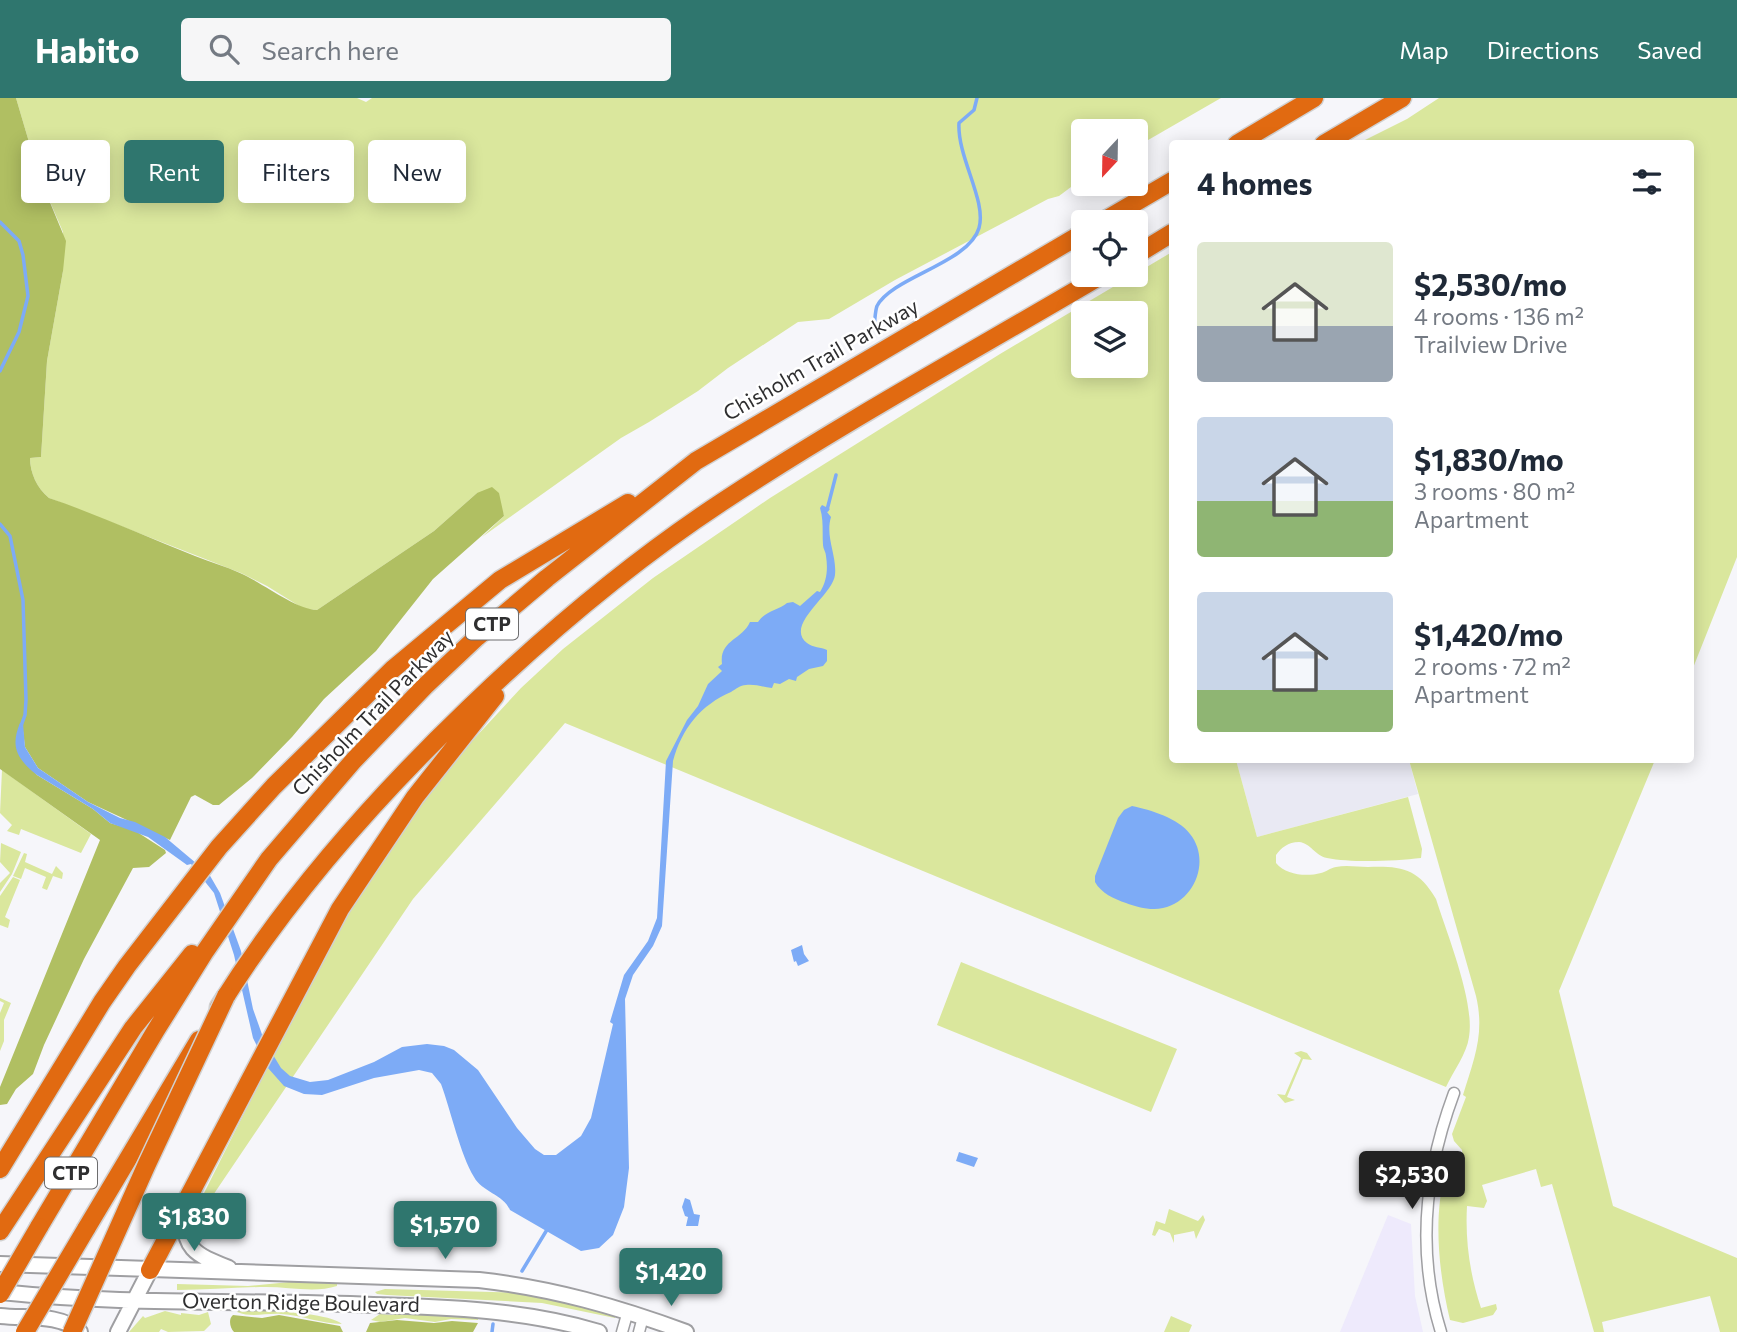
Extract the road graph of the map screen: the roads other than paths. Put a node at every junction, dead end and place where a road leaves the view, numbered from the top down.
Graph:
1 (1314, 98) edge
2 (1402, 98) edge
3 (1244, 140) edge
4 (1331, 140) edge
5 (1169, 183) edge
6 (1122, 210) edge
7 (1169, 235) edge
8 (1071, 240) edge
9 (1148, 248) edge
10 (1081, 287) edge
11 (696, 461) junction
12 (532, 649) junction
13 (269, 859) junction
14 (226, 996) junction
15 (1454, 1093) dead end
16 (0, 1169) edge
17 (188, 1196) junction
18 (0, 1231) edge
19 (0, 1264) edge
20 (150, 1270) junction
21 (237, 1271) junction
22 (0, 1293) edge
23 (135, 1299) junction
24 (628, 1311) junction
25 (0, 1317) edge
26 (643, 1317) junction
27 (25, 1332) edge
28 (72, 1332) edge
29 (80, 1332) edge
30 (118, 1332) edge
31 (599, 1332) edge
32 (622, 1332) edge
33 (639, 1332) edge
34 (687, 1332) edge
35 (1441, 1332) edge

1 - 3 highway
2 - 4 highway
5 - 6 highway
7 - 9 highway
8 - 11 highway, Chisholm Trail Parkway / CTP
10 - 12 highway, CTP
11 - 13 highway, Chisholm Trail Parkway / CTP
11 - 16 highway
12 - 14 highway, CTP
12 - 17 highway
13 - 18 highway
13 - 22 highway, Chisholm Trail Parkway / CTP, bridge
14 - 27 highway, CTP, bridge
14 - 28 highway, bridge
15 - 35 street
17 - 20 highway
17 - 21 street
19 - 20 street, Overton Ridge Boulevard
20 - 21 street, Overton Ridge Boulevard
20 - 23 street
21 - 24 street, Overton Ridge Boulevard
22 - 23 street, Overton Ridge Boulevard
23 - 30 street
23 - 31 street, Overton Ridge Boulevard
24 - 26 street, Overton Ridge Boulevard
24 - 32 street
25 - 29 street
26 - 33 street
26 - 34 street, Overton Ridge Boulevard

